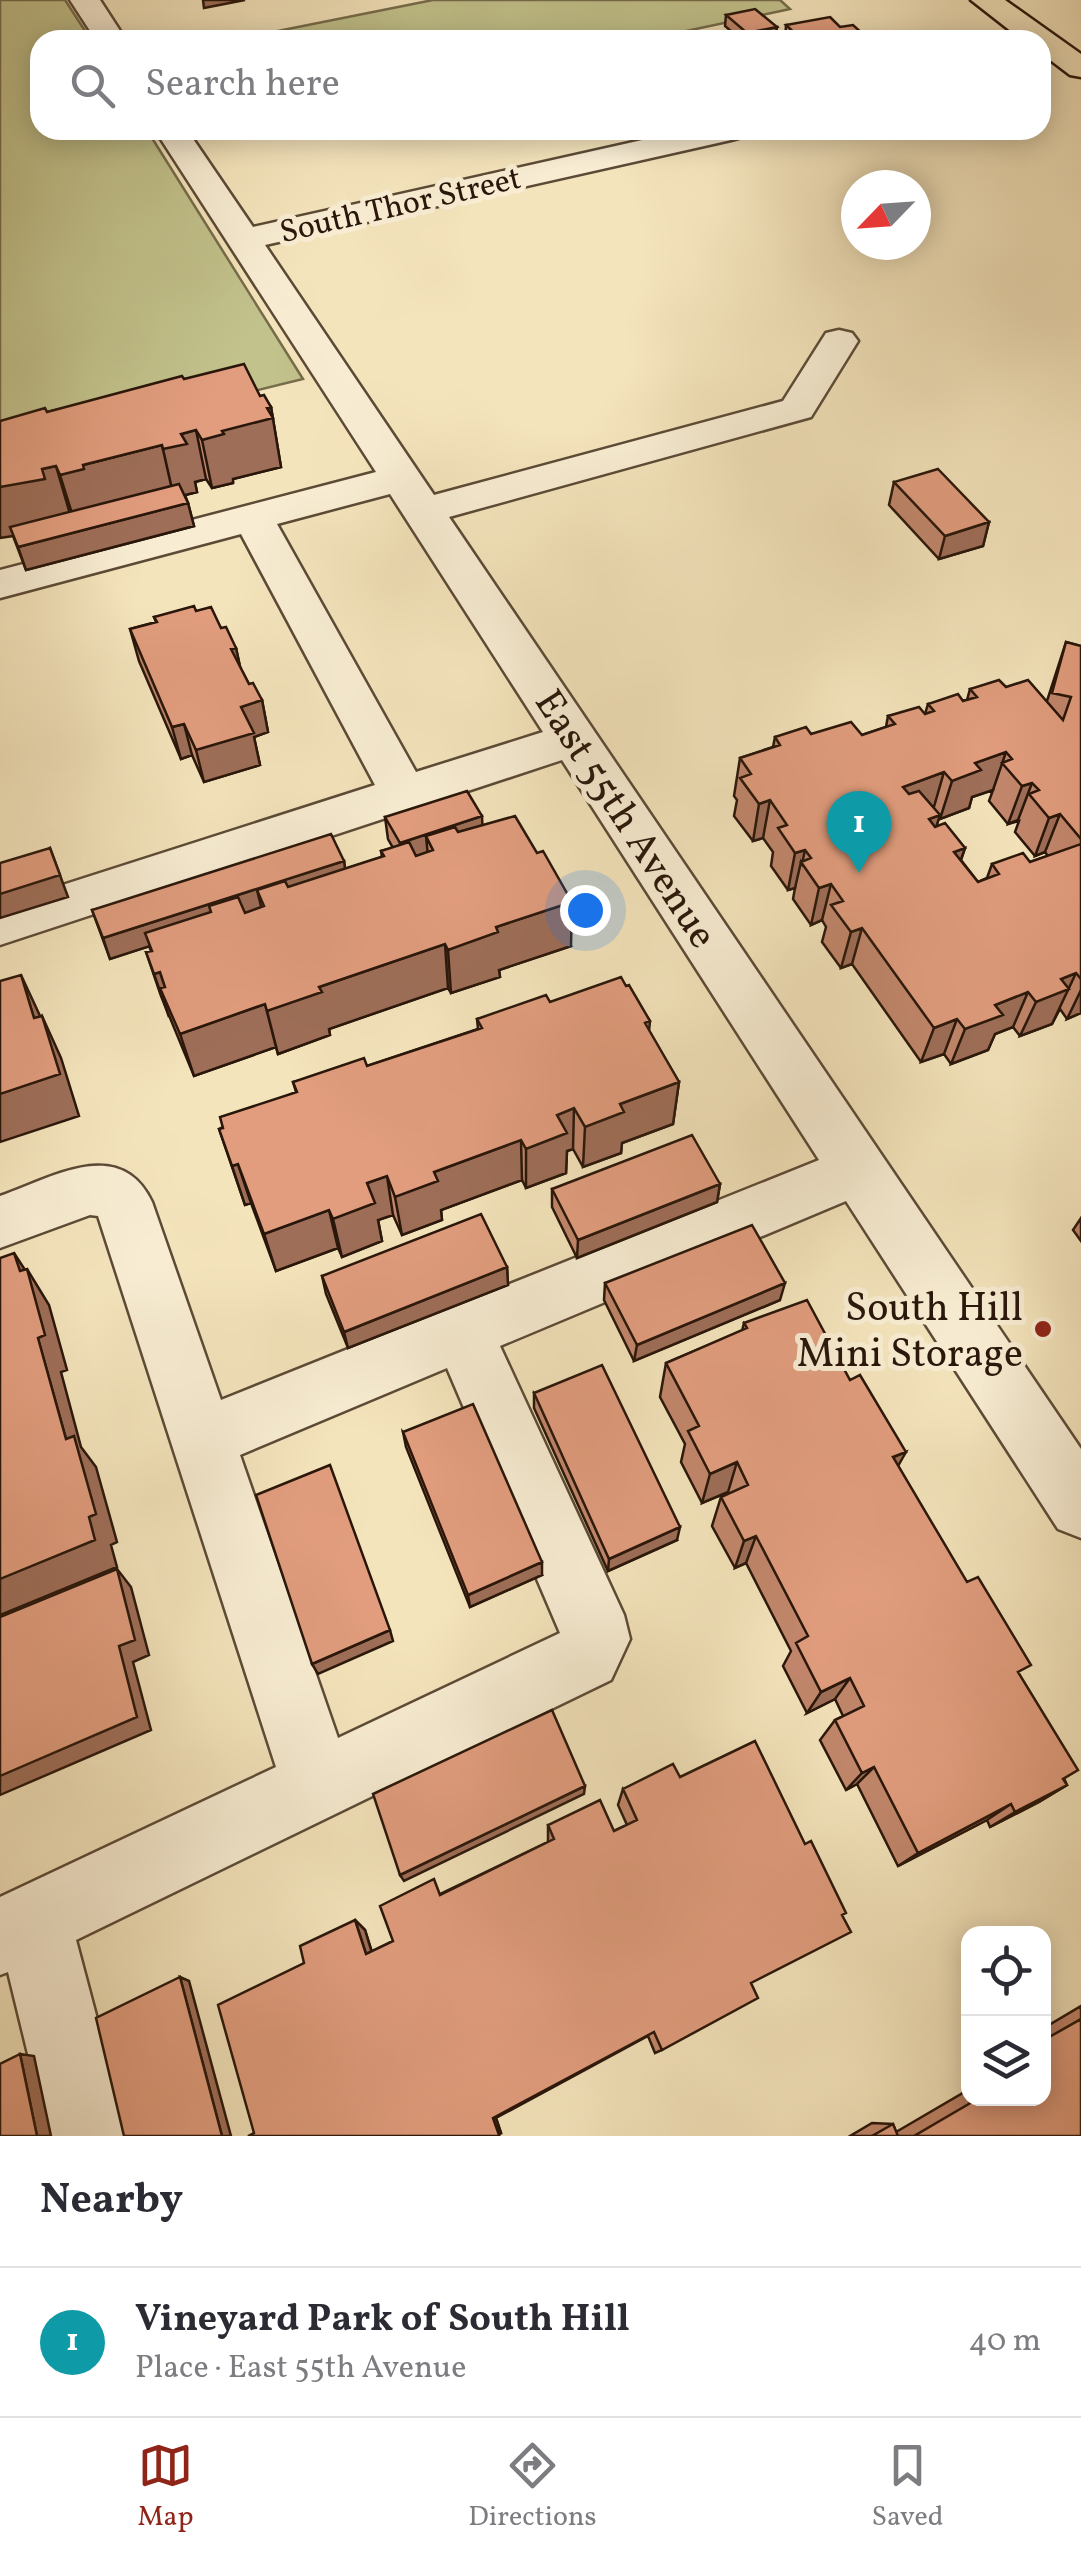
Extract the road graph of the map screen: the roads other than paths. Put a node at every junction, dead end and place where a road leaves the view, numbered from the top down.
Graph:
1 (85, 0) edge
2 (986, 0) edge
3 (105, 30) edge
4 (1023, 30) edge
5 (179, 140) edge
6 (685, 140) edge
7 (244, 239) junction
8 (840, 341) dead end
9 (413, 495) junction
10 (253, 518) junction
11 (0, 584) edge
12 (574, 739) junction
13 (402, 792) junction
14 (0, 925) edge
15 (858, 1170) junction
16 (0, 1222) edge
17 (463, 1333) junction
18 (202, 1439) junction
19 (1081, 1506) edge
20 (318, 1785) junction
21 (17, 1929) edge
22 (88, 2136) edge

1 - 3 street
2 - 4 main road
5 - 7 street, East 55th Avenue
6 - 7 street, South Thor Street
7 - 9 street, East 55th Avenue
8 - 9 street
9 - 10 street
9 - 12 street, East 55th Avenue
10 - 11 street
10 - 13 street
12 - 13 street
12 - 15 street, East 55th Avenue
13 - 14 street
15 - 17 street
15 - 19 street, East 55th Avenue
16 - 18 street
17 - 18 street
17 - 20 street
18 - 20 street
20 - 21 street
21 - 22 street

